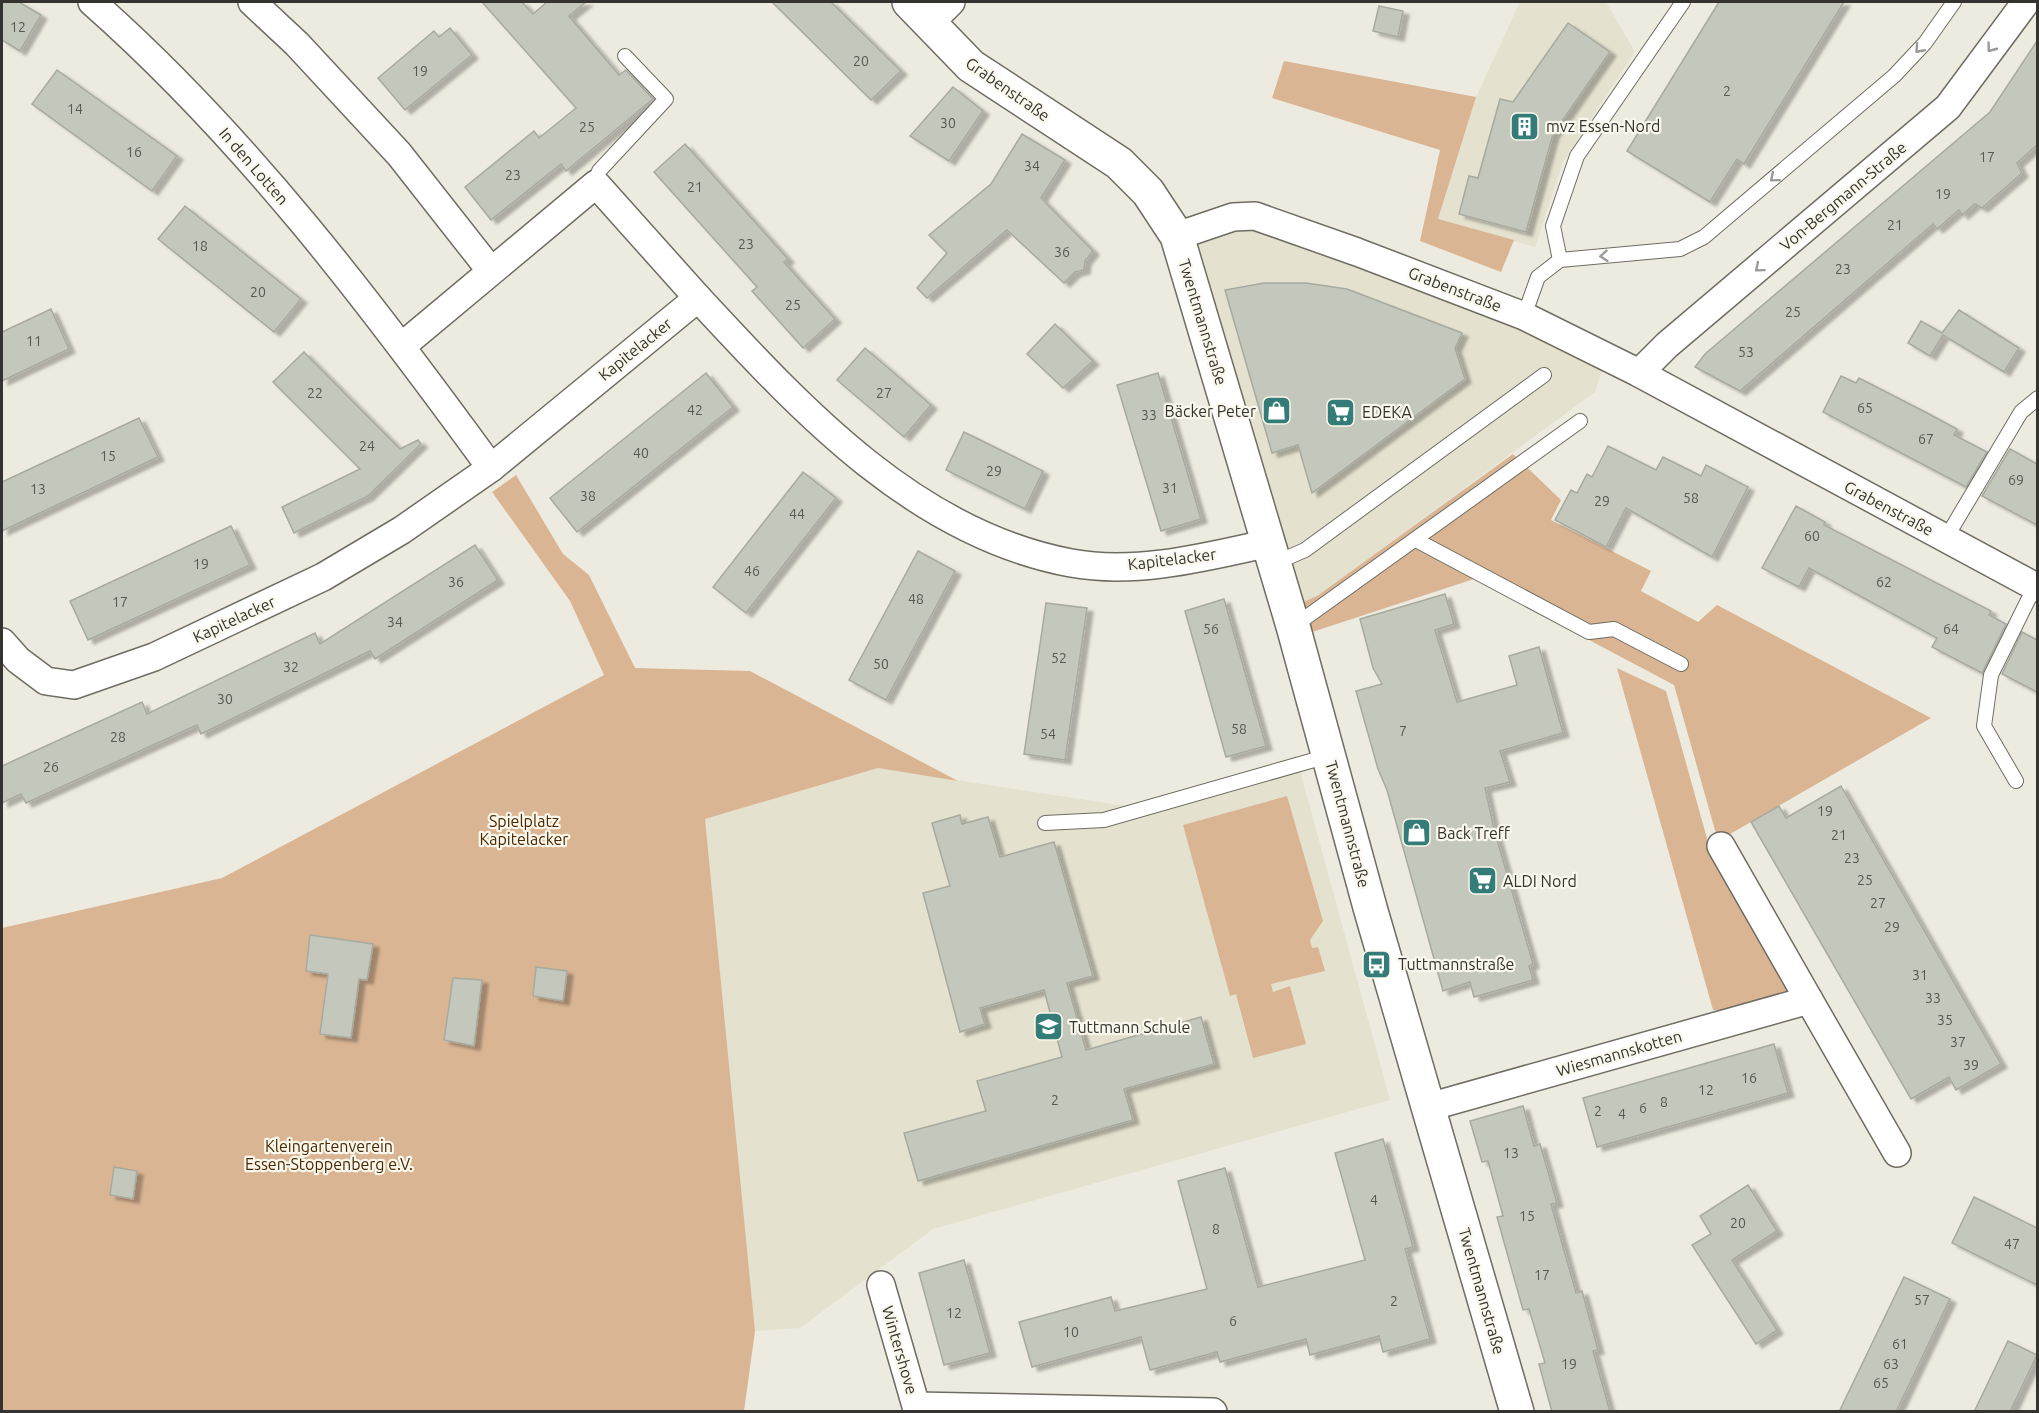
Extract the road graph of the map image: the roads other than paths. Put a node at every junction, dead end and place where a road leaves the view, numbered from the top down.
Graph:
1 (92, 2) edge
2 (252, 2) edge
3 (1683, 2) edge
4 (1954, 2) edge
5 (2026, 2) edge
6 (930, 9) edge
7 (625, 56) dead end
8 (596, 184) junction
9 (1177, 236) junction
10 (1560, 260) junction
11 (491, 271) junction
12 (698, 298) junction
13 (1524, 316) junction
14 (402, 345) junction
15 (1639, 373) junction
16 (1545, 375) dead end
17 (2037, 398) edge
18 (1580, 421) dead end
19 (491, 468) junction
20 (1946, 538) junction
21 (1416, 540) junction
22 (1272, 553) junction
23 (2036, 587) edge
24 (1293, 626) junction
25 (2, 642) edge
26 (1681, 664) dead end
27 (1329, 756) junction
28 (2016, 781) dead end
29 (1045, 823) dead end
30 (1721, 846) dead end
31 (1809, 1000) junction
32 (1428, 1107) junction
33 (1897, 1153) dead end
34 (881, 1285) dead end
35 (1213, 1412) edge
36 (1517, 1412) edge

1 - 14 street, In den Lotten
2 - 11 street
3 - 10 lane
4 -> 10 lane
5 -> 15 street, Von-Bergmann-Straße
6 - 9 street, Grabenstraße
7 - 8 lane
8 - 11 street
8 - 12 street
9 - 13 street, Grabenstraße
9 - 22 street, Twentmannstraße
10 - 13 lane
11 - 14 street
12 - 19 street, Kapitelacker
12 - 22 street, Kapitelacker
13 - 15 street, Grabenstraße
14 - 19 street, In den Lotten
15 - 20 street, Grabenstraße
16 - 22 lane
17 - 20 lane
18 - 21 lane
19 - 25 street, Kapitelacker
20 - 23 street, Grabenstraße
21 - 24 lane
21 - 26 lane
22 - 24 street, Twentmannstraße
23 - 28 lane
24 - 27 street, Twentmannstraße
27 - 29 lane
27 - 32 street, Twentmannstraße
30 - 31 street
31 - 32 street, Wiesmannskotten
31 - 33 street
32 - 36 street, Twentmannstraße
34 - 35 street, Wintershove

